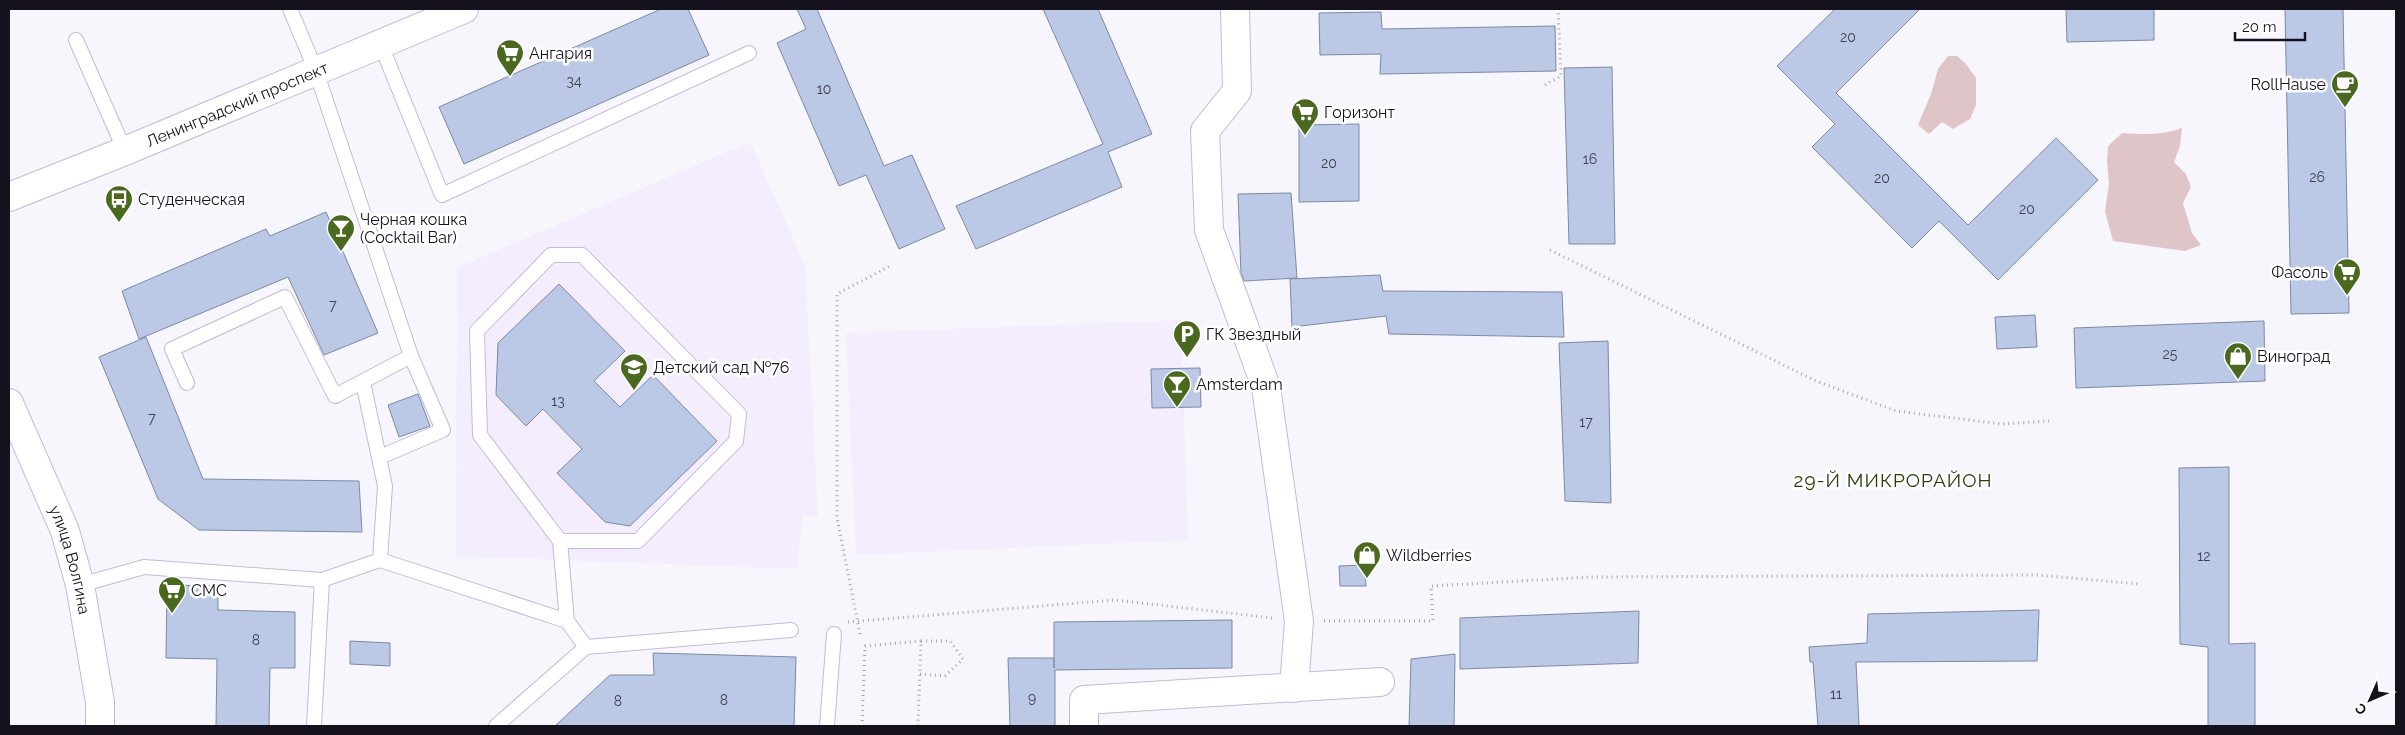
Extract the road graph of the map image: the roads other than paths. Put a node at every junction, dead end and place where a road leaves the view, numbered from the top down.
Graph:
1 (290, 9) edge
2 (464, 9) edge
3 (1235, 9) edge
4 (76, 40) dead end
5 (381, 45) junction
6 (749, 53) dead end
7 (316, 71) junction
8 (125, 151) junction
9 (9, 197) edge
10 (411, 356) junction
11 (363, 382) junction
12 (187, 383) dead end
13 (9, 403) edge
14 (380, 457) junction
15 (560, 541) junction
16 (380, 560) junction
17 (322, 580) junction
18 (80, 585) junction
19 (567, 621) junction
20 (838, 628) road end
21 (791, 630) dead end
22 (586, 648) junction
23 (1380, 682) dead end
24 (1294, 688) junction
25 (100, 726) edge
26 (314, 726) edge
27 (496, 726) edge
28 (827, 726) edge
29 (1084, 726) edge

1 - 7 lane
2 - 5 street, Ленинградский проспект
3 - 24 street
4 - 8 lane
5 - 6 lane
5 - 7 street, Ленинградский проспект
7 - 8 street, Ленинградский проспект
7 - 10 lane
8 - 9 street, Ленинградский проспект
10 - 11 lane
10 - 14 lane
11 - 12 lane
11 - 14 lane
13 - 18 street, улица Волгина
14 - 16 lane
15 - 15 lane
15 - 19 lane
16 - 17 lane
16 - 19 lane
17 - 18 lane
17 - 26 lane
18 - 25 street, улица Волгина
19 - 22 lane
20 - 28 lane
21 - 22 lane
22 - 27 lane
23 - 24 street
24 - 29 street

